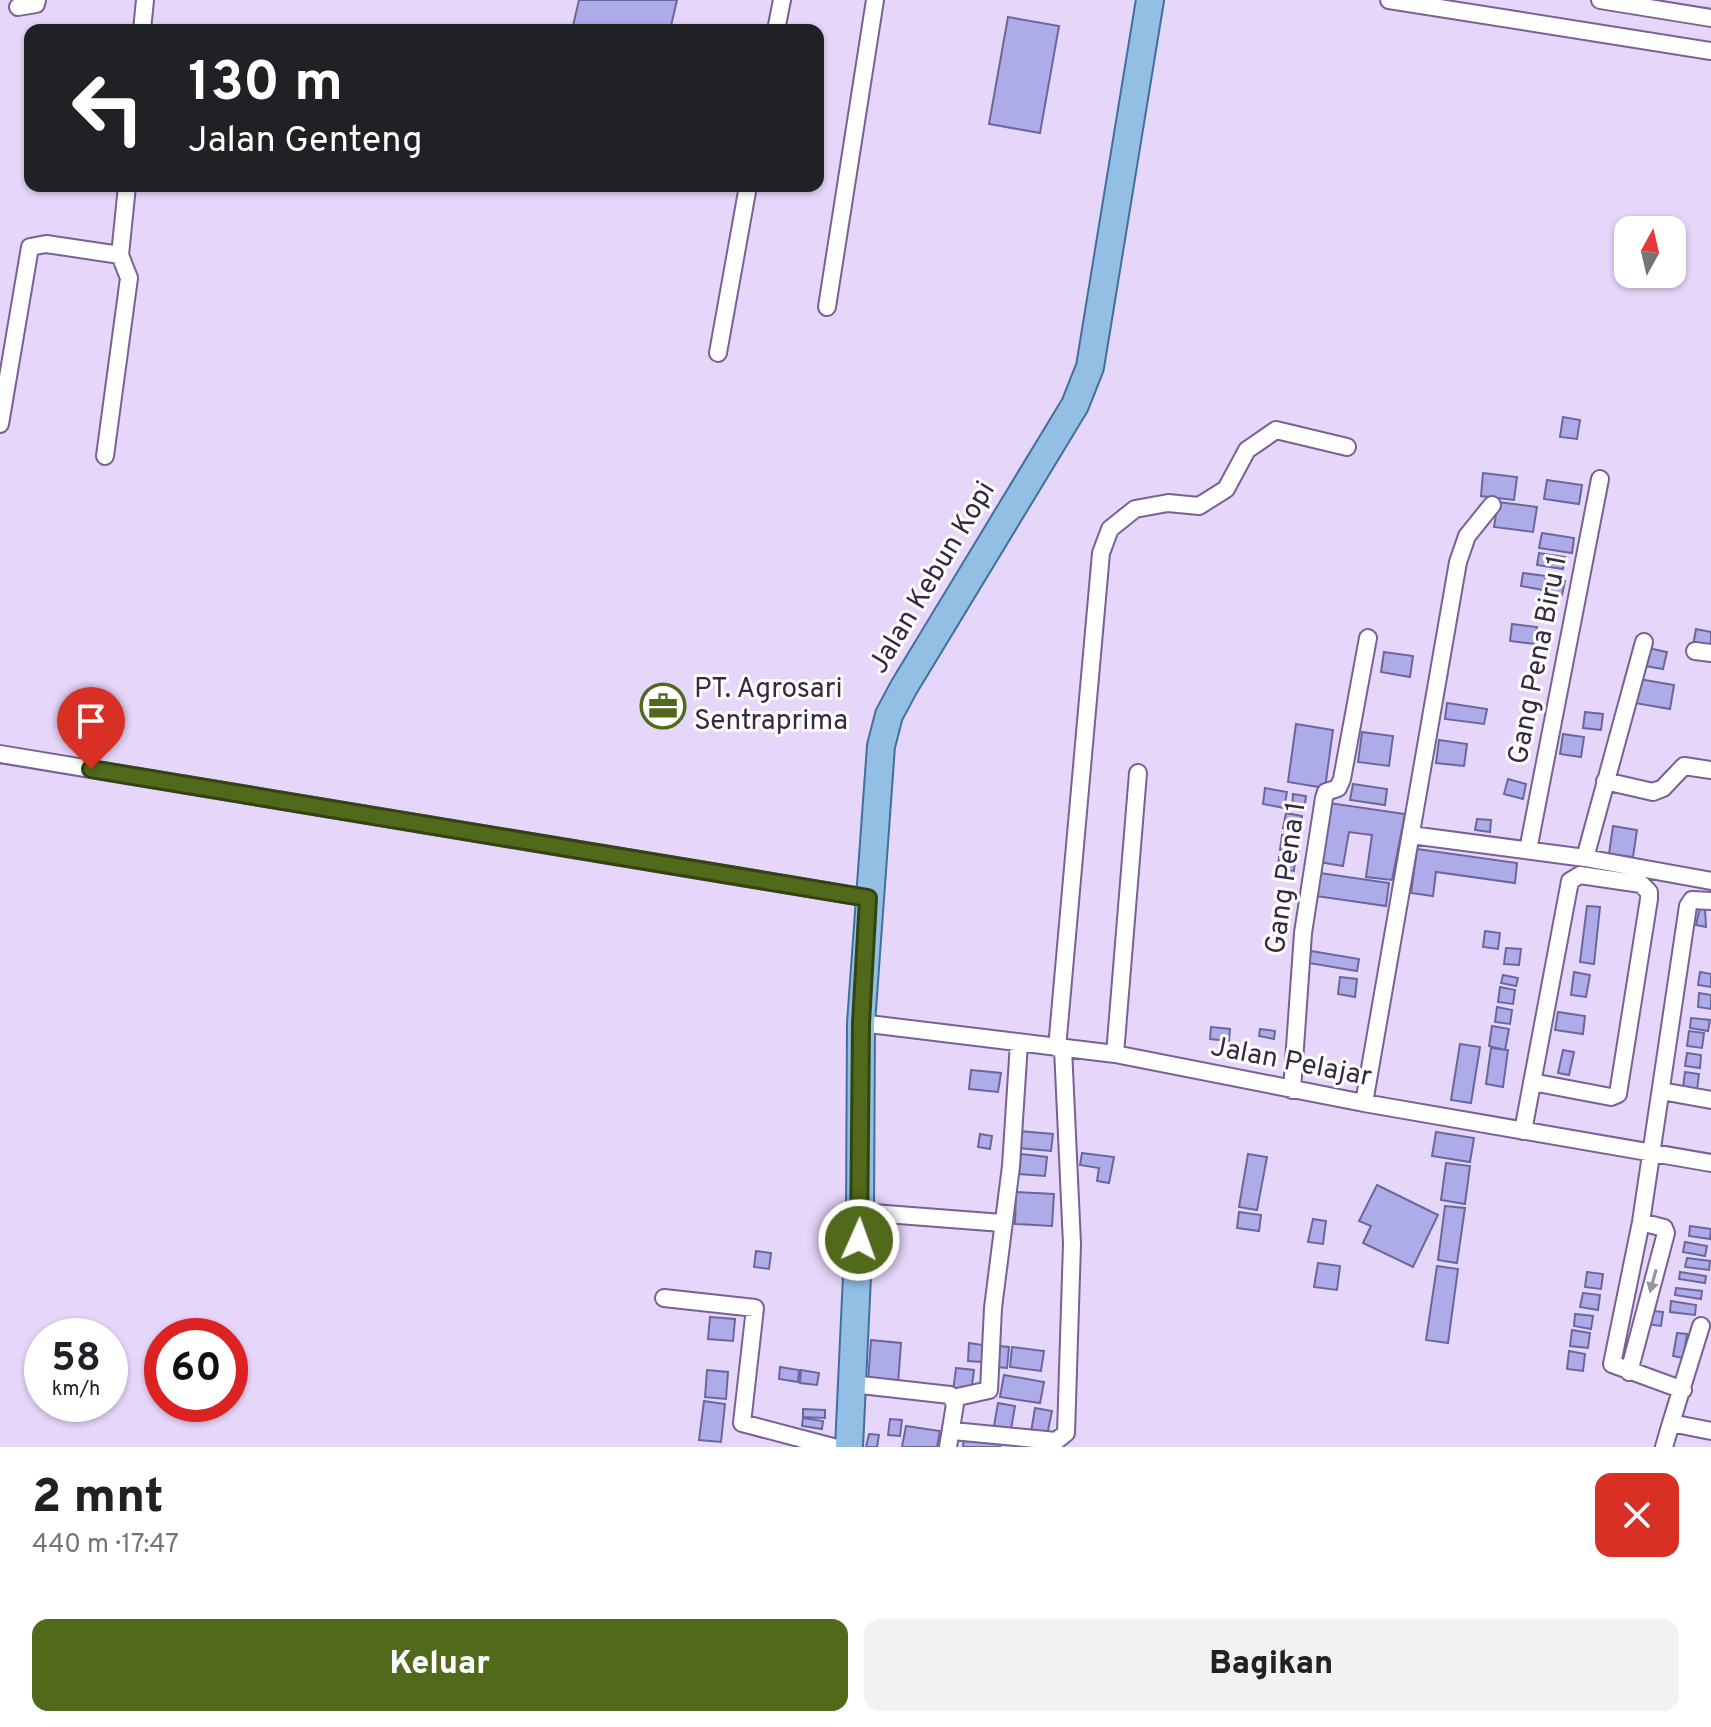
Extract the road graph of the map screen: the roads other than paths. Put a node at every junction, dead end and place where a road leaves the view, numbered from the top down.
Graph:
1 (37, 0) edge
2 (145, 0) edge
3 (782, 0) edge
4 (875, 0) edge
5 (1150, 0) edge
6 (1389, 0) edge
7 (1600, 0) edge
8 (18, 7) dead end
9 (1711, 18) edge
10 (143, 24) edge
11 (777, 24) edge
12 (1711, 51) edge
13 (126, 192) edge
14 (747, 192) edge
15 (120, 255) junction
16 (827, 307) dead end
17 (718, 353) dead end
18 (0, 424) edge
19 (1347, 447) dead end
20 (105, 456) dead end
21 (1600, 479) dead end
22 (1492, 505) dead end
23 (1368, 638) dead end
24 (1644, 642) dead end
25 (0, 754) edge
26 (1711, 770) edge
27 (1138, 773) dead end
28 (1605, 781) junction
29 (1411, 835) junction
30 (1528, 850) junction
31 (1585, 858) junction
32 (1711, 881) edge
33 (868, 898) junction
34 (1711, 901) edge
35 (861, 1023) junction
36 (1019, 1043) junction
37 (1060, 1048) junction
38 (1115, 1054) junction
39 (1532, 1082) junction
40 (1292, 1090) junction
41 (1661, 1091) junction
42 (1711, 1100) edge
43 (1364, 1103) junction
44 (1523, 1131) junction
45 (1650, 1153) junction
46 (1711, 1163) edge
47 (860, 1212) junction
48 (1641, 1222) junction
49 (1002, 1223) junction
50 (664, 1298) dead end
51 (1701, 1326) dead end
52 (1629, 1372) junction
53 (852, 1384) junction
54 (1683, 1390) junction
55 (953, 1398) junction
56 (1671, 1423) junction
57 (1711, 1431) edge
58 (950, 1439) edge
59 (833, 1447) edge
60 (849, 1447) edge
61 (1664, 1447) edge

1 - 8 street
2 - 10 street
3 - 11 street
4 - 16 street
5 - 33 main road, Jalan Kebun Kopi
6 - 12 street
7 - 9 street
13 - 15 street
14 - 17 street
15 - 18 street
15 - 20 street
19 - 37 street
21 - 30 street, Gang Pena Biru 1
22 - 29 street
23 - 40 street, Gang Pena 1
24 - 28 street
25 - 33 street
26 - 28 street
27 - 38 street
28 - 31 street
29 - 30 street
29 - 43 street
30 - 31 street
31 - 32 street
33 - 35 main road, Jalan Kebun Kopi
34 - 41 street
35 - 36 street, Jalan Pelajar
35 - 47 main road, Jalan Kebun Kopi
36 - 37 street, Jalan Pelajar
36 - 49 street
37 - 38 street, Jalan Pelajar
37 - 58 street
38 - 40 street, Jalan Pelajar
39 - 39 street
39 - 44 street
40 - 43 street, Jalan Pelajar
41 - 42 street
41 - 45 street
43 - 44 street, Jalan Pelajar
44 - 45 street, Jalan Pelajar
45 - 46 street, Jalan Pelajar
45 - 48 street
47 - 49 street
47 - 53 main road, Jalan Kebun Kopi
48 - 52 street
48 -> 52 street
49 - 55 street
50 - 59 street
51 - 54 street
52 - 54 street
53 - 55 street
53 - 60 main road, Jalan Kebun Kopi
54 - 56 street
55 - 58 street
56 - 57 street
56 - 61 street

